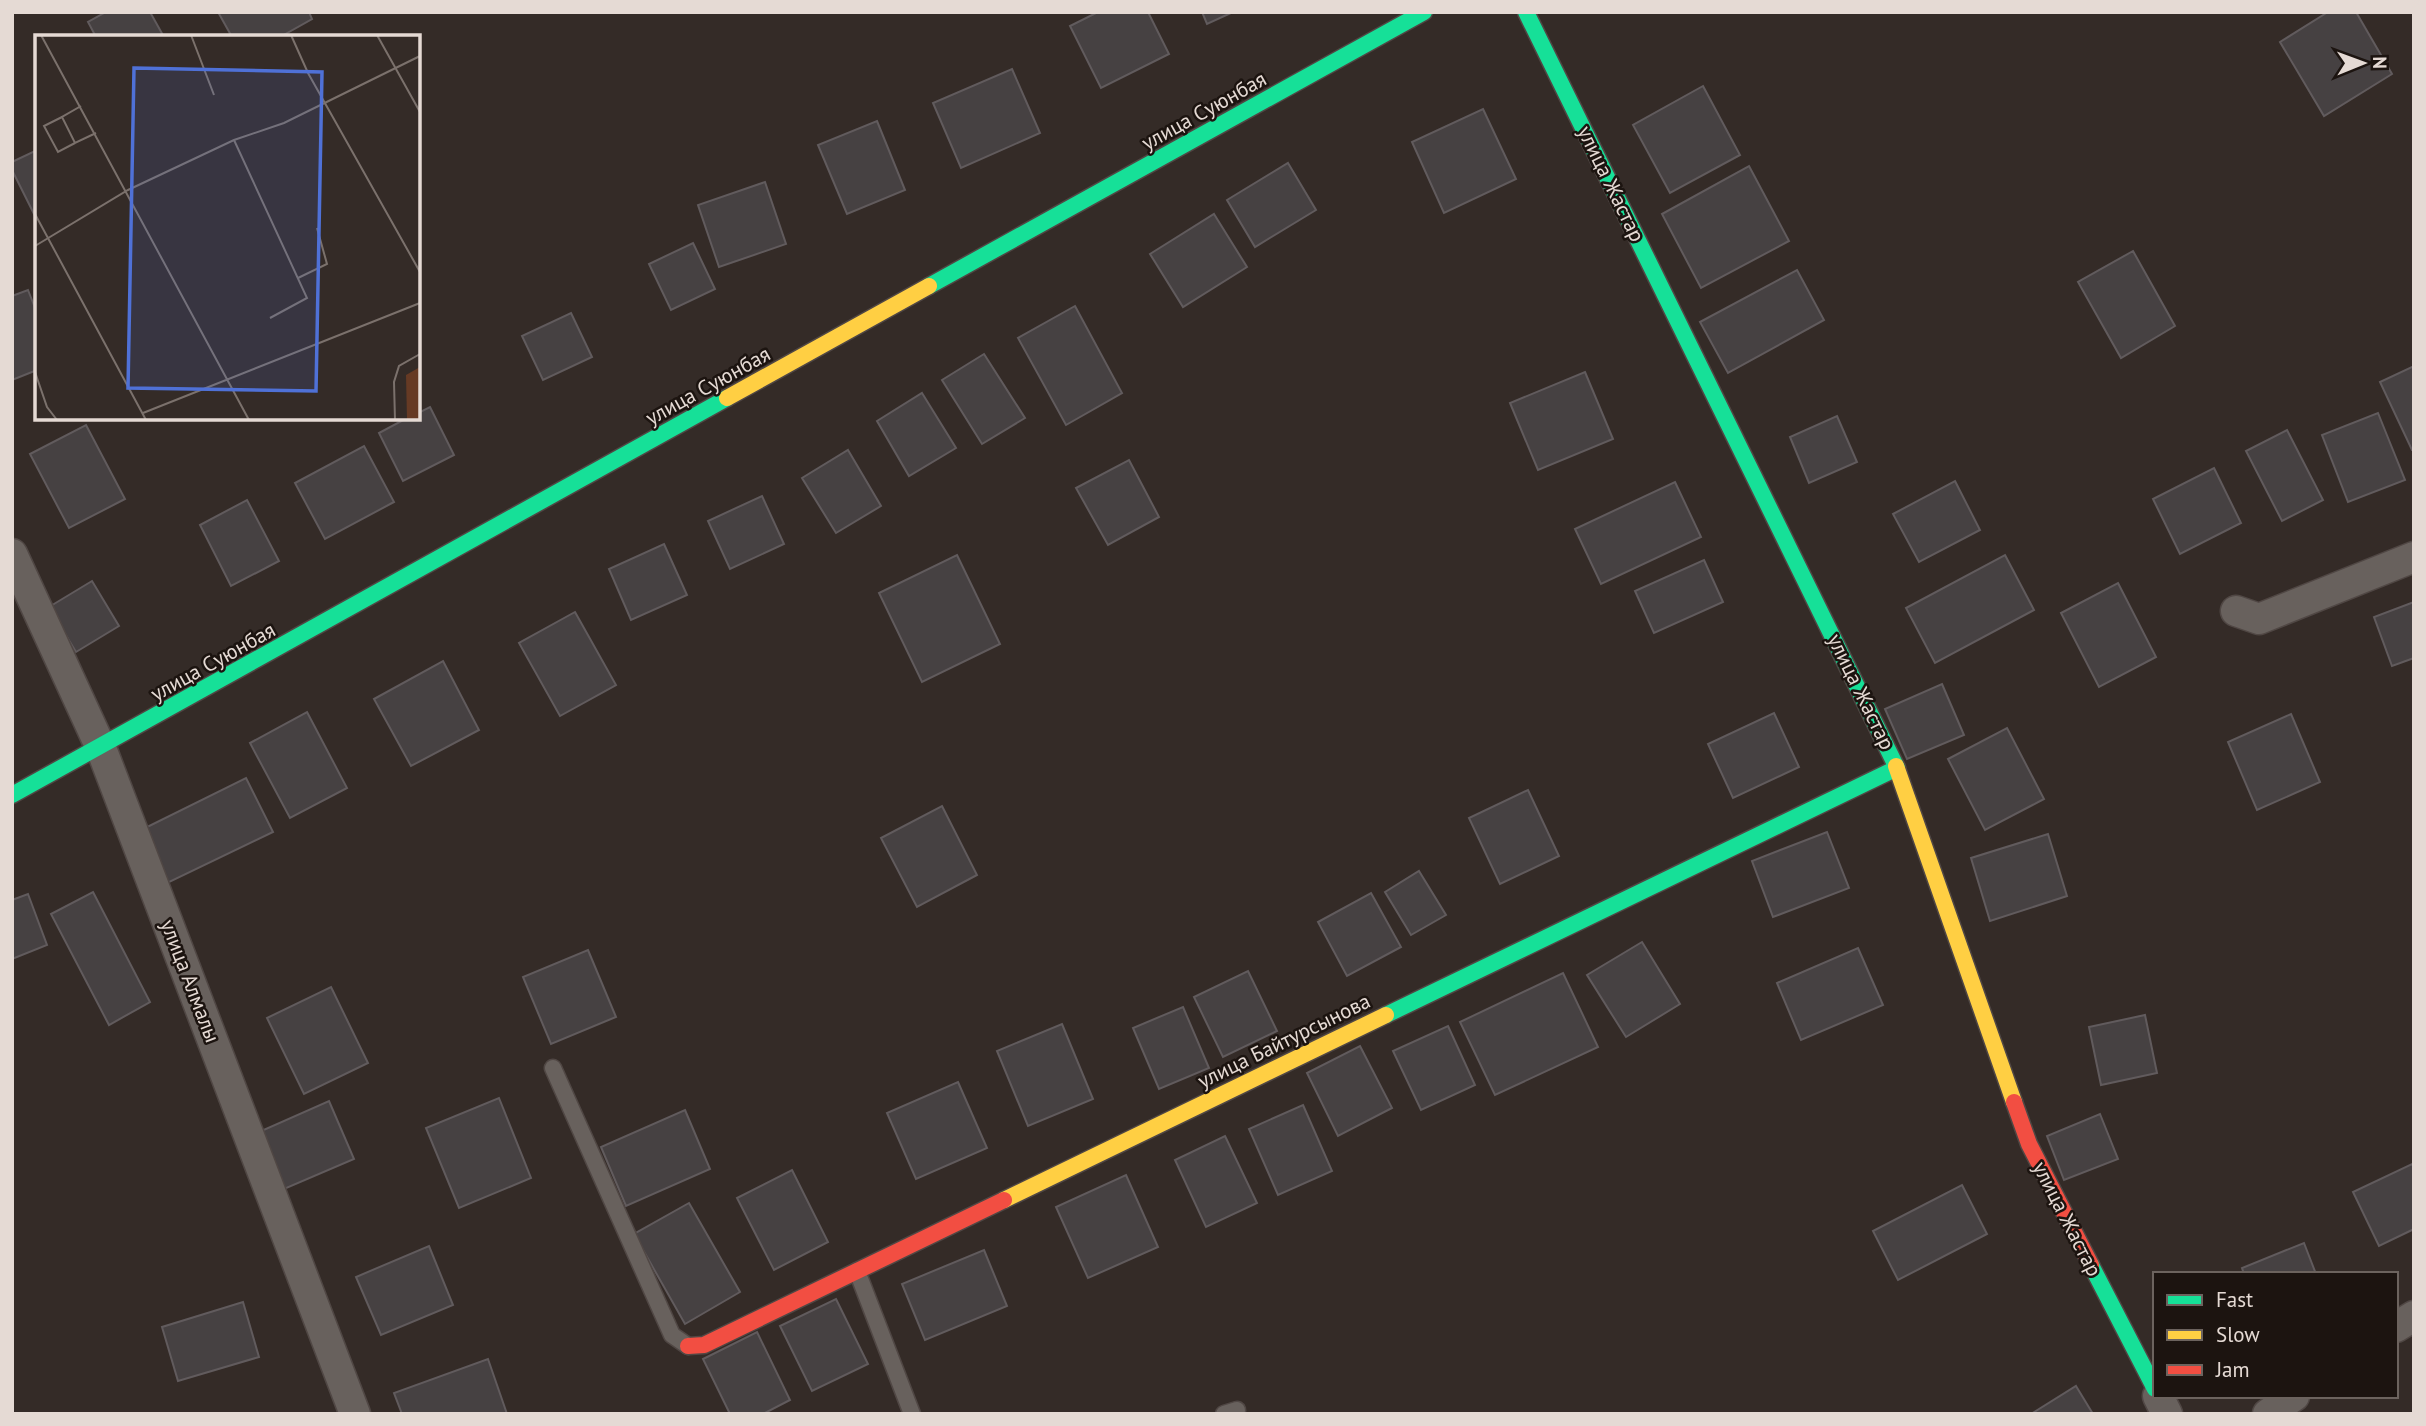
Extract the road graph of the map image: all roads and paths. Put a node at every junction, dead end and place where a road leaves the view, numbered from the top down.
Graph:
1 (1423, 12) edge
2 (1526, 12) edge
3 (12, 554) edge
4 (2414, 557) edge
5 (2236, 611) dead end
6 (101, 748) junction
7 (1898, 768) junction
8 (12, 795) edge
9 (553, 1068) dead end
10 (857, 1271) junction
11 (2414, 1316) edge
12 (2398, 1326) edge
13 (688, 1346) joint
14 (2153, 1385) edge
15 (2159, 1398) edge
16 (2291, 1398) edge
17 (355, 1414) edge
18 (912, 1414) edge
19 (2168, 1414) edge
20 (2268, 1414) edge

1 - 6 street, улица Суюнбая
2 - 7 street, улица Жастар
3 - 6 street, улица Алмалы
4 - 5 street
6 - 8 street, улица Суюнбая
6 - 17 street, улица Алмалы
7 - 10 street, улица Байтурсынова
7 - 14 street, улица Жастар
9 - 13 lane
10 - 13 street, улица Байтурсынова
10 - 18 lane
11 - 12 street
15 - 19 street
16 - 20 street

